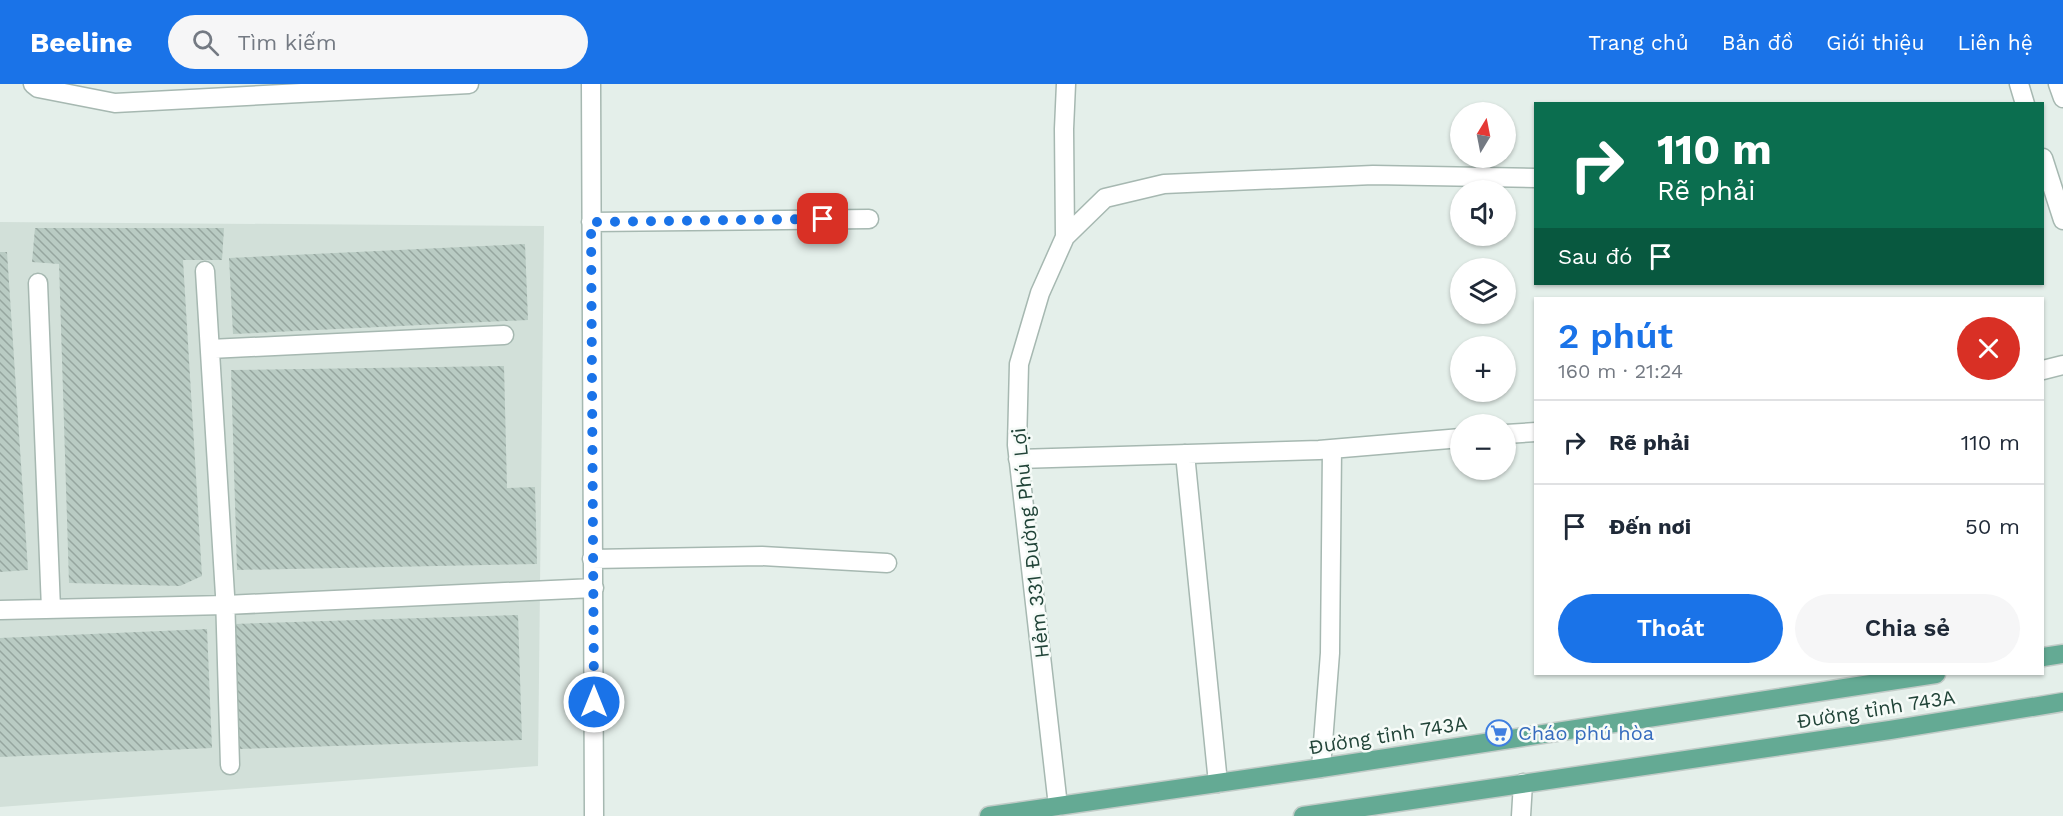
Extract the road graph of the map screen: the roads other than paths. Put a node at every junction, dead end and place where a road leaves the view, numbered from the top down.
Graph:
1 (33, 84) edge
2 (469, 84) edge
3 (591, 84) edge
4 (1066, 84) edge
5 (2019, 84) edge
6 (2058, 84) edge
7 (2063, 98) edge
8 (2024, 102) edge
9 (2044, 164) edge
10 (1534, 178) edge
11 (2047, 180) edge
12 (869, 219) dead end
13 (2063, 220) edge
14 (591, 222) junction
15 (1065, 237) junction
16 (205, 271) dead end
17 (38, 283) dead end
18 (504, 335) dead end
19 (210, 349) junction
20 (2063, 365) edge
21 (2044, 370) edge
22 (1534, 432) edge
23 (1516, 433) edge
24 (1450, 439) edge
25 (1332, 449) junction
26 (1185, 454) junction
27 (1018, 459) junction
28 (592, 559) junction
29 (887, 563) dead end
30 (594, 588) junction
31 (226, 605) junction
32 (51, 609) junction
33 (0, 610) edge
34 (2063, 654) edge
35 (2044, 657) edge
36 (1929, 675) edge
37 (2063, 702) edge
38 (230, 765) dead end
39 (1321, 768) junction
40 (1218, 783) junction
41 (1523, 783) junction
42 (1058, 806) junction
43 (594, 816) edge
44 (989, 816) edge
45 (1303, 816) edge
46 (1521, 816) edge

1 - 2 street
3 - 14 street
4 - 15 street
5 - 8 street
6 - 7 street
9 - 11 street
10 - 15 street, Hẻm 331 Đường Phú Lợi
11 - 13 street
12 - 14 street
14 - 28 street
15 - 27 street, Hẻm 331 Đường Phú Lợi
16 - 19 street
17 - 32 street
18 - 19 street
19 - 31 street
20 - 21 street
22 - 23 street
24 - 25 street
25 - 26 street
25 - 39 street
26 - 27 street
26 - 40 street
27 - 42 street, Hẻm 331 Đường Phú Lợi
28 - 29 street
28 - 30 street
30 - 31 street
30 - 43 street
31 - 32 street
31 - 38 street
32 - 33 street
34 - 35 main road
36 - 39 main road, Đường tỉnh 743A
37 - 41 main road, Đường tỉnh 743A
39 - 40 main road, Đường tỉnh 743A
40 - 42 main road, Đường tỉnh 743A
41 - 45 main road, Đường tỉnh 743A
41 - 46 street
42 - 44 main road, Đường tỉnh 743A

